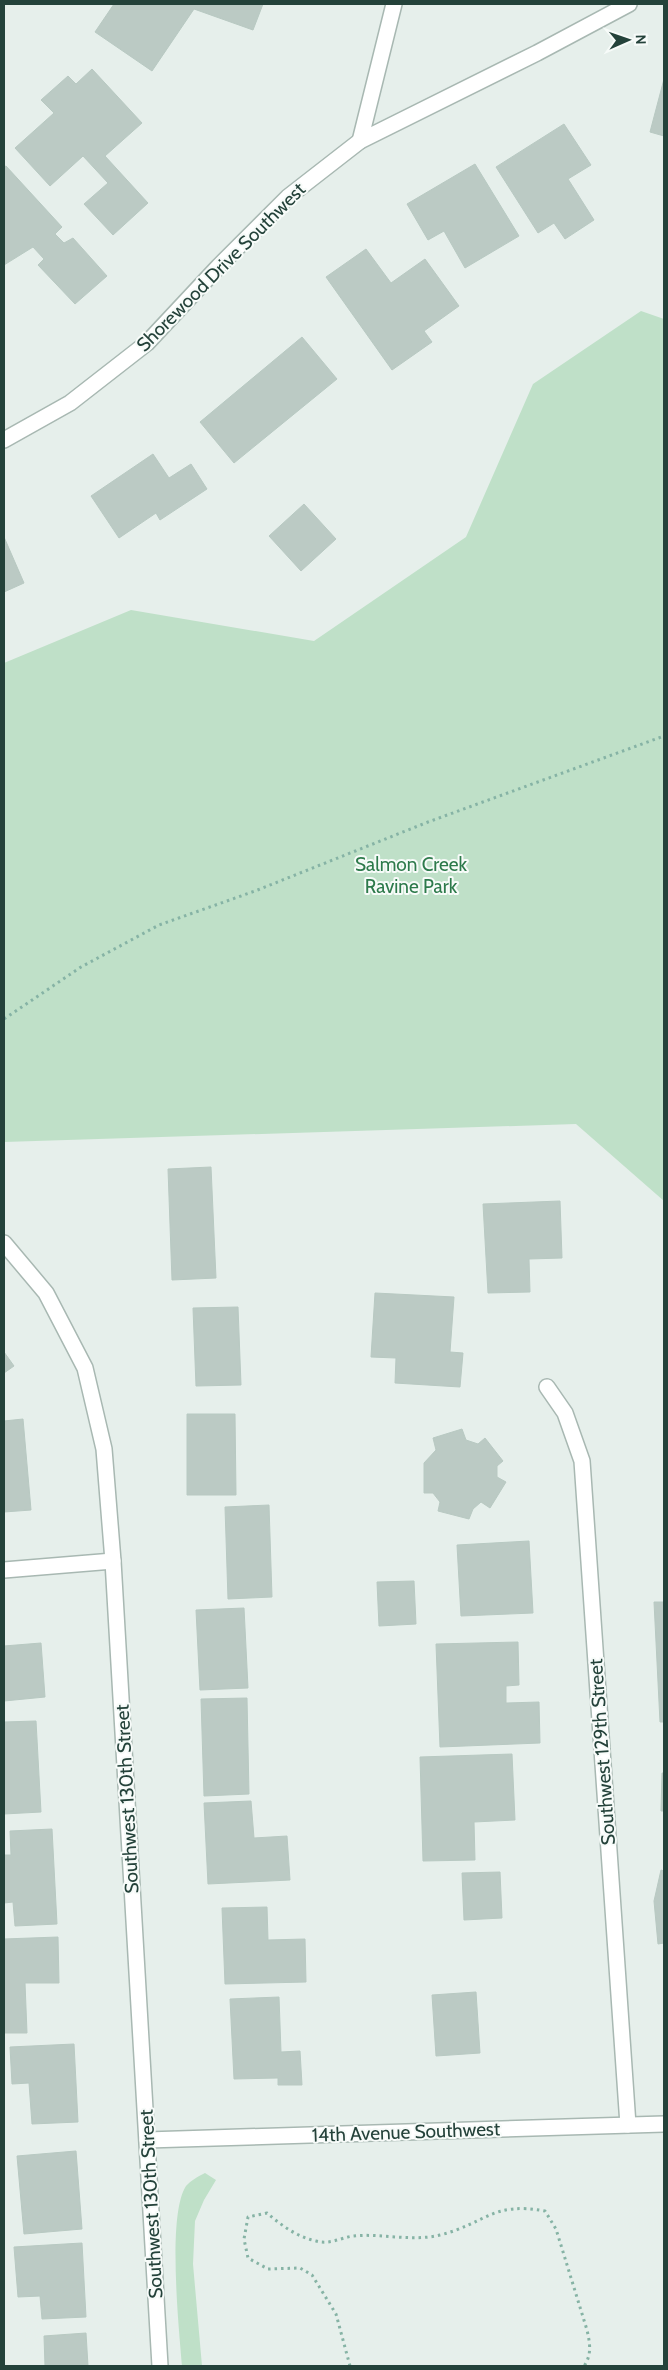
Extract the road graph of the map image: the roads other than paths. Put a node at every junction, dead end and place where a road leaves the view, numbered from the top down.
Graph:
1 (394, 4) edge
2 (629, 4) edge
3 (360, 141) junction
4 (4, 440) edge
5 (4, 1243) edge
6 (547, 1387) dead end
7 (113, 1560) junction
8 (4, 1570) edge
9 (664, 2124) edge
10 (628, 2125) junction
11 (147, 2140) junction
12 (160, 2366) edge

1 - 3 street
2 - 3 street, Shorewood Drive Southwest
3 - 4 street, Shorewood Drive Southwest
5 - 7 street, Southwest 130th Street
6 - 10 street, Southwest 129th Street
7 - 8 street
7 - 11 street, Southwest 130th Street
9 - 10 street, 14th Avenue Southwest
10 - 11 street, 14th Avenue Southwest
11 - 12 street, Southwest 130th Street

